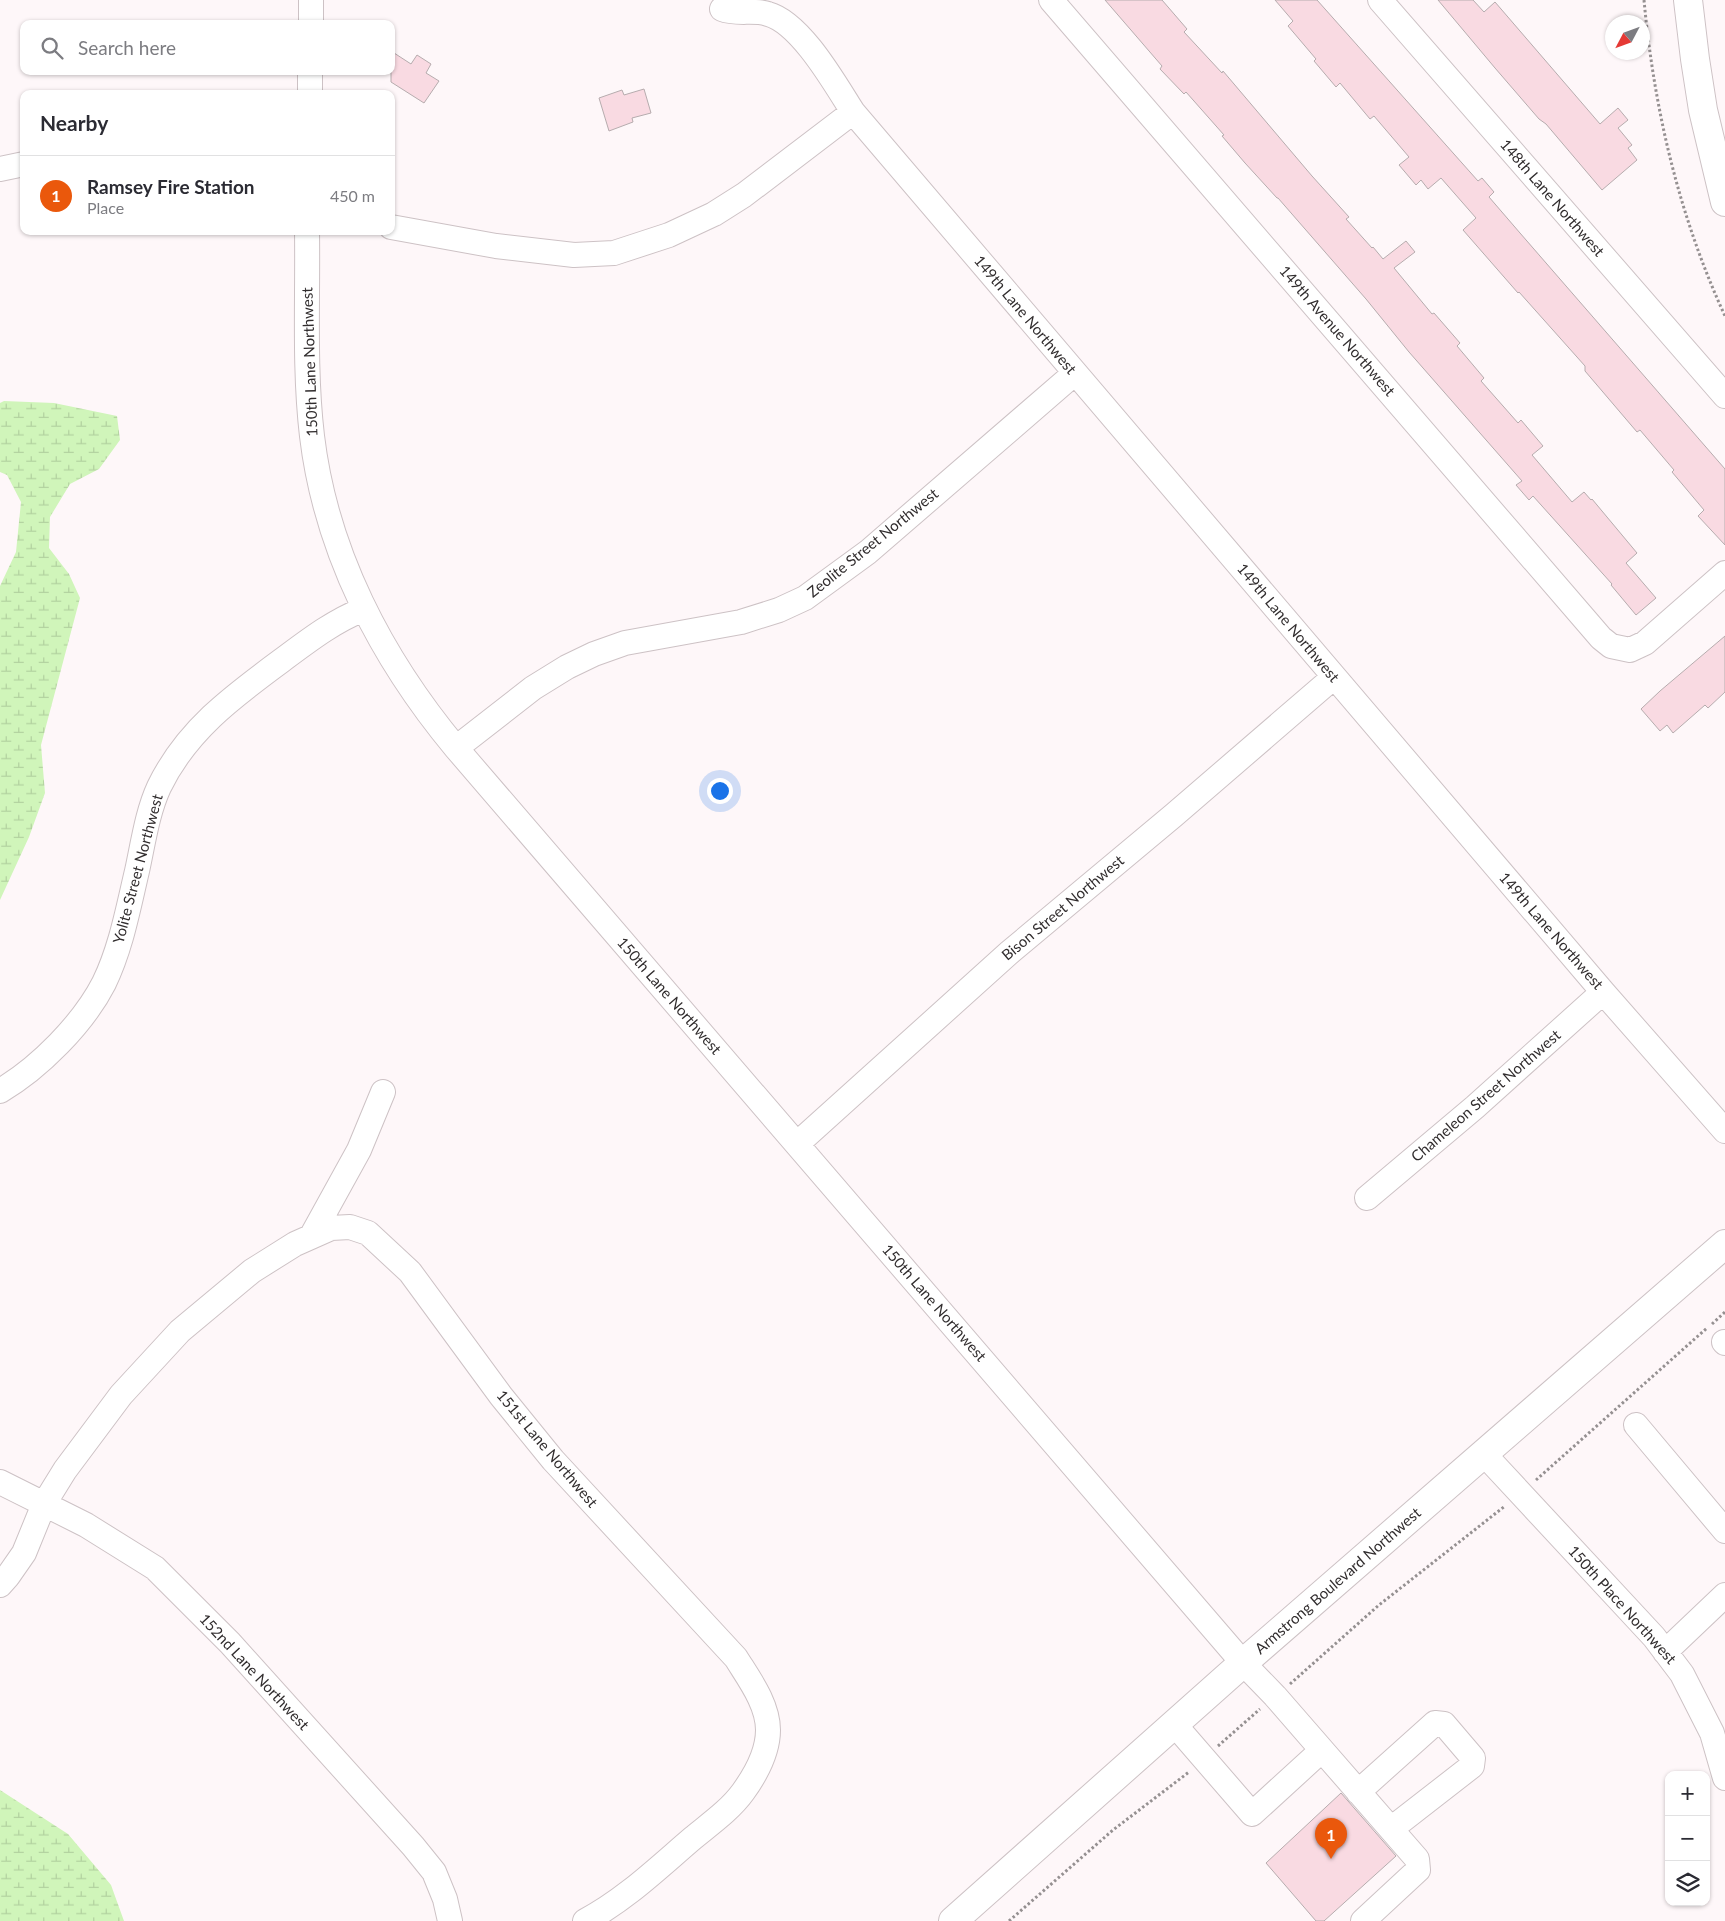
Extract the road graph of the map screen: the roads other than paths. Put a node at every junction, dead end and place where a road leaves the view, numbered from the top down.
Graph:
1 (311, 0) edge
2 (1051, 0) edge
3 (1380, 0) edge
4 (1688, 0) edge
5 (722, 9) dead end
6 (310, 20) edge
7 (310, 75) edge
8 (310, 90) edge
9 (853, 112) junction
10 (20, 165) edge
11 (0, 170) edge
12 (1722, 179) edge
13 (1725, 202) edge
14 (395, 228) edge
15 (307, 235) edge
16 (1075, 373) junction
17 (1725, 396) edge
18 (1725, 573) edge
19 (364, 609) junction
20 (1334, 677) junction
21 (456, 748) junction
22 (1602, 992) junction
23 (0, 1091) edge
24 (383, 1092) dead end
25 (1725, 1131) edge
26 (797, 1144) junction
27 (1367, 1198) dead end
28 (311, 1237) junction
29 (1725, 1244) edge
30 (1636, 1425) dead end
31 (1484, 1454) junction
32 (0, 1482) edge
33 (44, 1504) junction
34 (1725, 1531) edge
35 (0, 1584) edge
36 (1725, 1595) edge
37 (1665, 1652) junction
38 (1243, 1663) junction
39 (1175, 1725) junction
40 (1322, 1750) junction
41 (1725, 1778) edge
42 (1358, 1792) junction
43 (1391, 1829) junction
44 (450, 1921) edge
45 (585, 1921) edge
46 (953, 1921) edge
47 (1363, 1921) edge

1 - 6 street
2 - 18 street, 149th Avenue Northwest
3 - 17 street, 148th Lane Northwest
4 - 12 main road
5 - 9 street, 149th Lane Northwest
7 - 8 street
9 - 14 street
9 - 16 street, 149th Lane Northwest
10 - 11 street
12 - 13 main road
15 - 19 street, 150th Lane Northwest
16 - 20 street, 149th Lane Northwest
16 - 21 street, Zeolite Street Northwest
19 - 21 street, 150th Lane Northwest
19 - 23 street, Yolite Street Northwest
20 - 22 street, 149th Lane Northwest
20 - 26 street, Bison Street Northwest
21 - 26 street, 150th Lane Northwest
22 - 25 street, 149th Lane Northwest
22 - 27 street, Chameleon Street Northwest
24 - 28 street
26 - 38 street, 150th Lane Northwest
28 - 33 street, 151st Lane Northwest
28 - 45 street, 151st Lane Northwest
29 - 31 main road, Armstrong Boulevard Northwest
30 - 34 street
31 - 37 street, 150th Place Northwest
31 - 38 main road, Armstrong Boulevard Northwest
32 - 33 street, 152nd Lane Northwest
33 - 35 street, 151st Lane Northwest
33 - 44 street, 152nd Lane Northwest
36 - 37 street
37 - 41 street, 150th Place Northwest
38 - 39 main road, Armstrong Boulevard Northwest
38 - 40 street, 150th Lane Northwest
39 - 40 street
39 - 46 main road, Armstrong Boulevard Northwest
40 - 42 street, 150th Lane Northwest
42 - 43 street, 150th Lane Northwest
42 - 43 street
43 - 47 street, 150th Lane Northwest

